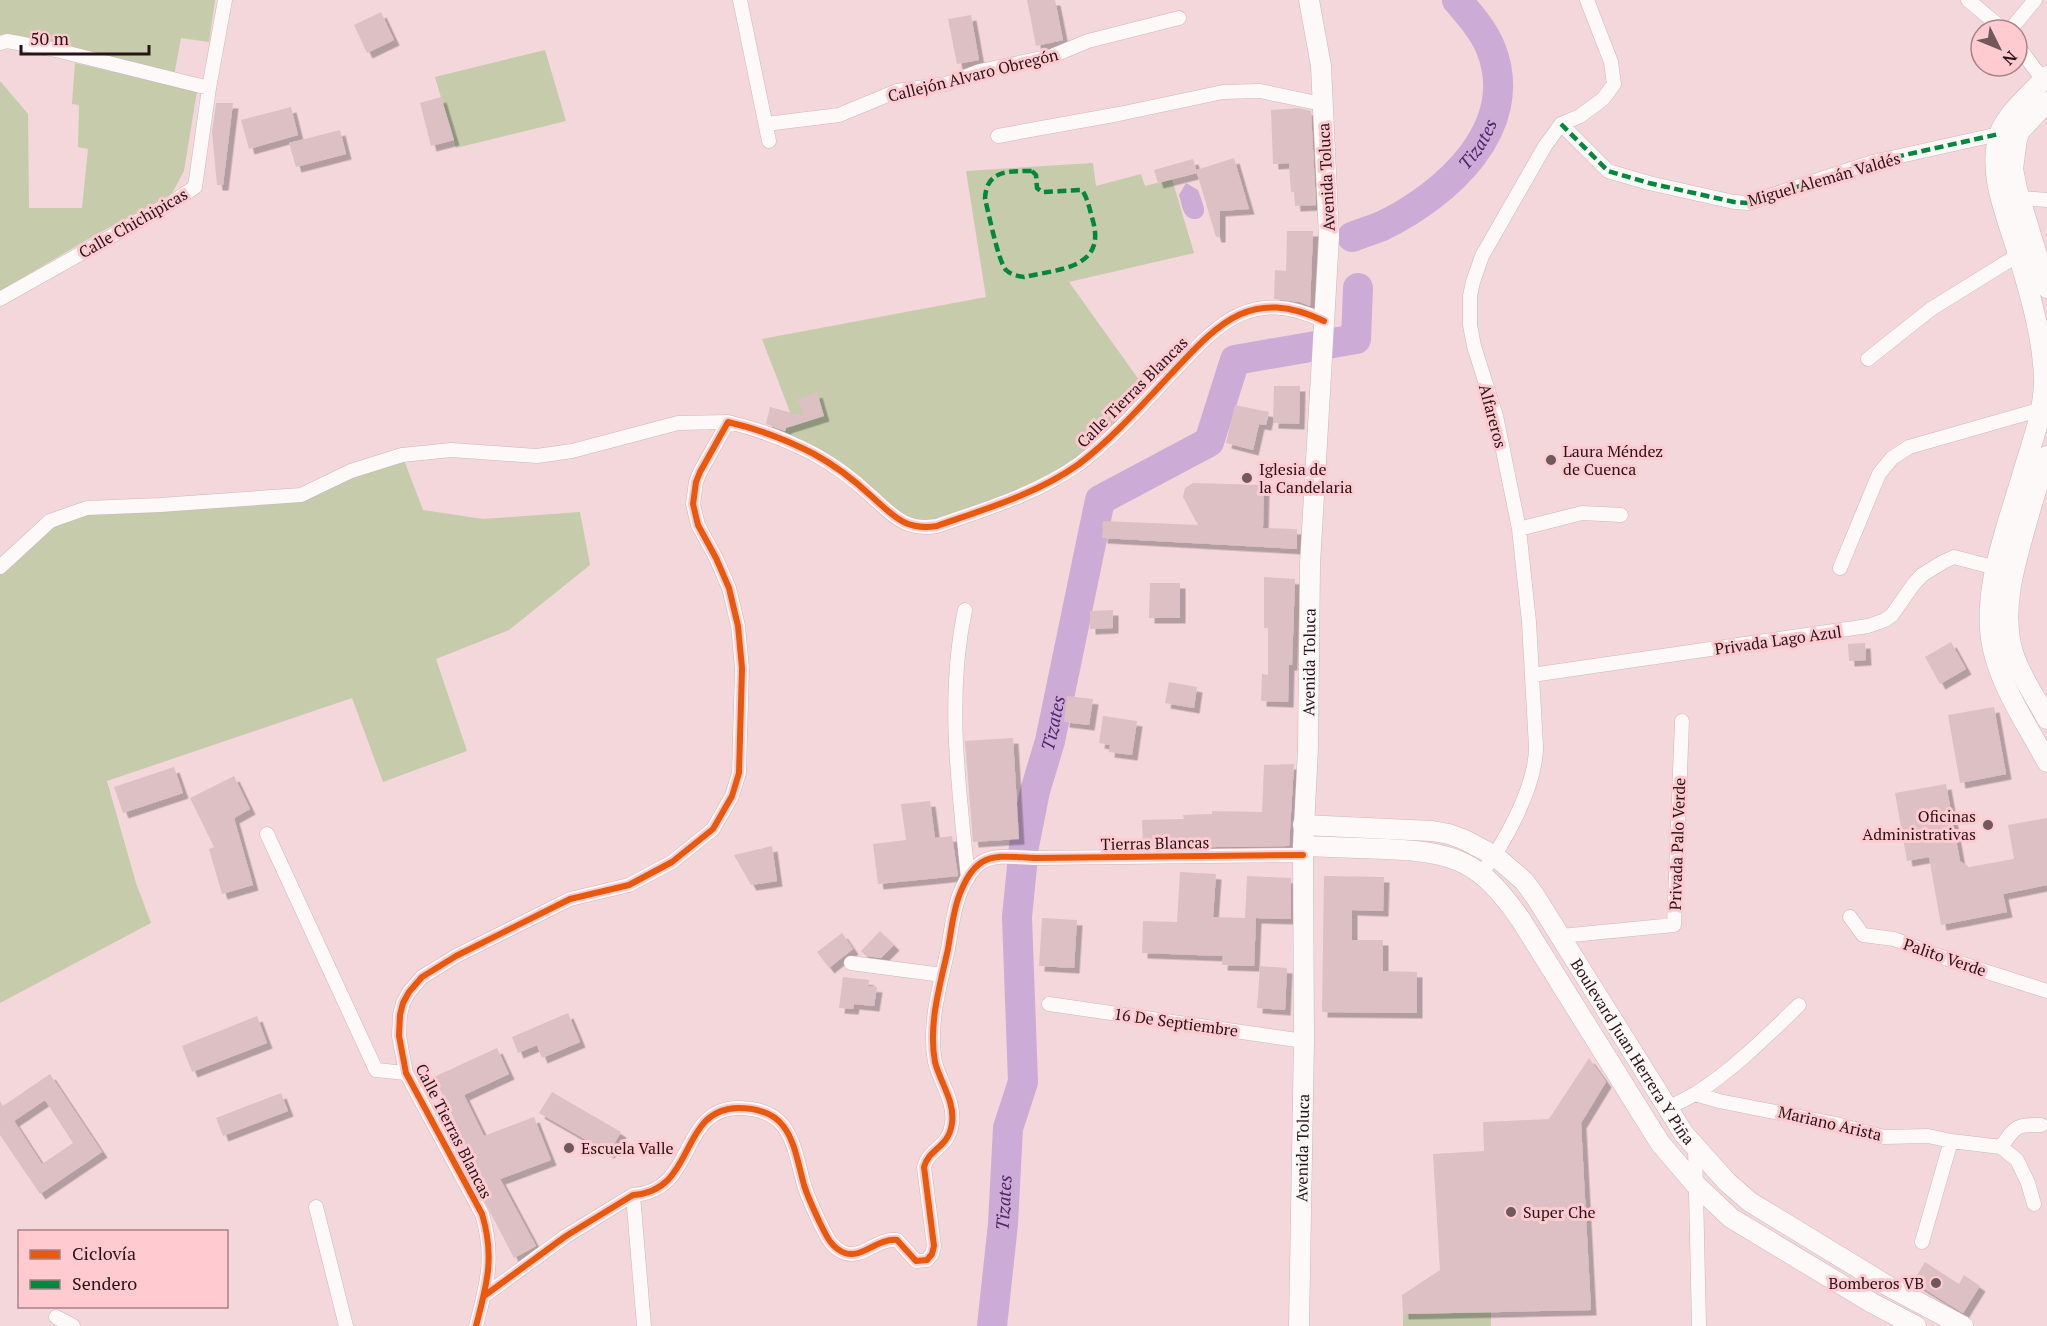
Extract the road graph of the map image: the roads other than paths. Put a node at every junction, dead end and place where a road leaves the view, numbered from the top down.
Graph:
1 (225, 0) edge
2 (740, 0) edge
3 (1309, 0) edge
4 (1587, 0) edge
5 (1968, 0) edge
6 (2035, 0) edge
7 (1179, 18) dead end
8 (1990, 18) edge
9 (2020, 18) edge
10 (0, 43) edge
11 (2029, 59) edge
12 (2045, 78) edge
13 (209, 88) junction
14 (2047, 102) edge
15 (1322, 104) junction
16 (766, 124) junction
17 (1561, 124) junction
18 (1999, 134) junction
19 (998, 136) dead end
20 (769, 141) dead end
21 (2047, 200) edge
22 (2011, 201) junction
23 (2018, 255) junction
24 (2047, 288) edge
25 (0, 299) edge
26 (1323, 337) junction
27 (1868, 359) dead end
28 (2044, 409) edge
29 (728, 422) junction
30 (2040, 464) edge
31 (1622, 515) dead end
32 (1519, 529) junction
33 (0, 567) edge
34 (1840, 568) dead end
35 (1996, 568) junction
36 (965, 610) dead end
37 (1532, 675) junction
38 (2047, 719) edge
39 (1682, 721) dead end
40 (2047, 762) edge
41 (1303, 825) junction
42 (267, 834) dead end
43 (1303, 850) junction
44 (1495, 856) junction
45 (1481, 874) junction
46 (968, 878) junction
47 (1850, 917) dead end
48 (1561, 936) junction
49 (851, 963) dead end
50 (942, 975) junction
51 (2047, 991) edge
52 (1048, 1004) dead end
53 (1799, 1005) dead end
54 (1304, 1041) junction
55 (406, 1073) junction
56 (1695, 1094) junction
57 (1668, 1108) junction
58 (2042, 1125) dead end
59 (1951, 1141) junction
60 (1695, 1147) junction
61 (2001, 1147) junction
62 (1695, 1184) junction
63 (633, 1195) junction
64 (2034, 1204) dead end
65 (316, 1208) dead end
66 (1922, 1242) dead end
67 (484, 1296) junction
68 (56, 1317) dead end
69 (73, 1326) edge
70 (346, 1326) edge
71 (476, 1326) edge
72 (644, 1326) edge
73 (1299, 1326) edge
74 (1699, 1326) edge
75 (1916, 1326) edge
76 (1963, 1326) edge

1 - 13 street, Calle Chichipicas
2 - 16 street
3 - 15 main road, Avenida Toluca
4 - 17 street, Alfareros
5 - 8 street
6 - 9 street
7 - 16 street, Callejón Alvaro Obregón
10 - 13 street
11 - 12 street
12 - 18 main road
13 - 25 street, Calle Chichipicas
14 - 22 main road
15 - 19 street
15 - 26 main road, Avenida Toluca
16 - 20 street
17 - 18 street, Miguel Alemán Valdés
17 - 32 street, Alfareros
18 - 22 main road
21 - 22 street
22 - 23 main road
22 - 24 main road
23 - 27 street
23 - 28 main road
26 - 29 street, Calle Tierras Blancas
26 - 41 main road, Avenida Toluca
28 - 30 main road
28 - 34 street
29 - 33 street
29 - 55 street, Calle Tierras Blancas
30 - 35 main road
30 - 38 main road
31 - 32 street
32 - 37 street, Alfareros
35 - 37 street, Privada Lago Azul
35 - 40 main road
36 - 46 street
37 - 44 street, Alfareros
39 - 48 street, Privada Palo Verde
41 - 43 main road, Avenida Toluca
41 - 44 main road, Boulevard Juan Herrera Y Piña
42 - 55 street
43 - 45 main road, Boulevard Juan Herrera Y Piña
43 - 46 street, Tierras Blancas
43 - 54 main road, Avenida Toluca
44 - 45 street, Alfareros
44 - 48 main road, Boulevard Juan Herrera Y Piña
45 - 62 main road, Boulevard Juan Herrera Y Piña
46 - 50 street
47 - 51 street, Palito Verde
48 - 57 main road, Boulevard Juan Herrera Y Piña
49 - 50 street
50 - 63 street
52 - 54 street, 16 De Septiembre
53 - 56 street
54 - 73 main road, Avenida Toluca
55 - 67 street, Calle Tierras Blancas
56 - 57 street
56 - 59 street, Mariano Arista
57 - 60 main road, Boulevard Juan Herrera Y Piña
58 - 61 street
59 - 61 street, Mariano Arista
59 - 66 street
60 - 62 street
60 - 76 main road, Boulevard Juan Herrera Y Piña
61 - 64 street
62 - 74 street
62 - 75 main road, Boulevard Juan Herrera Y Piña
63 - 67 street
63 - 72 street
65 - 70 street
67 - 71 street, Calle Tierras Blancas
68 - 69 street

